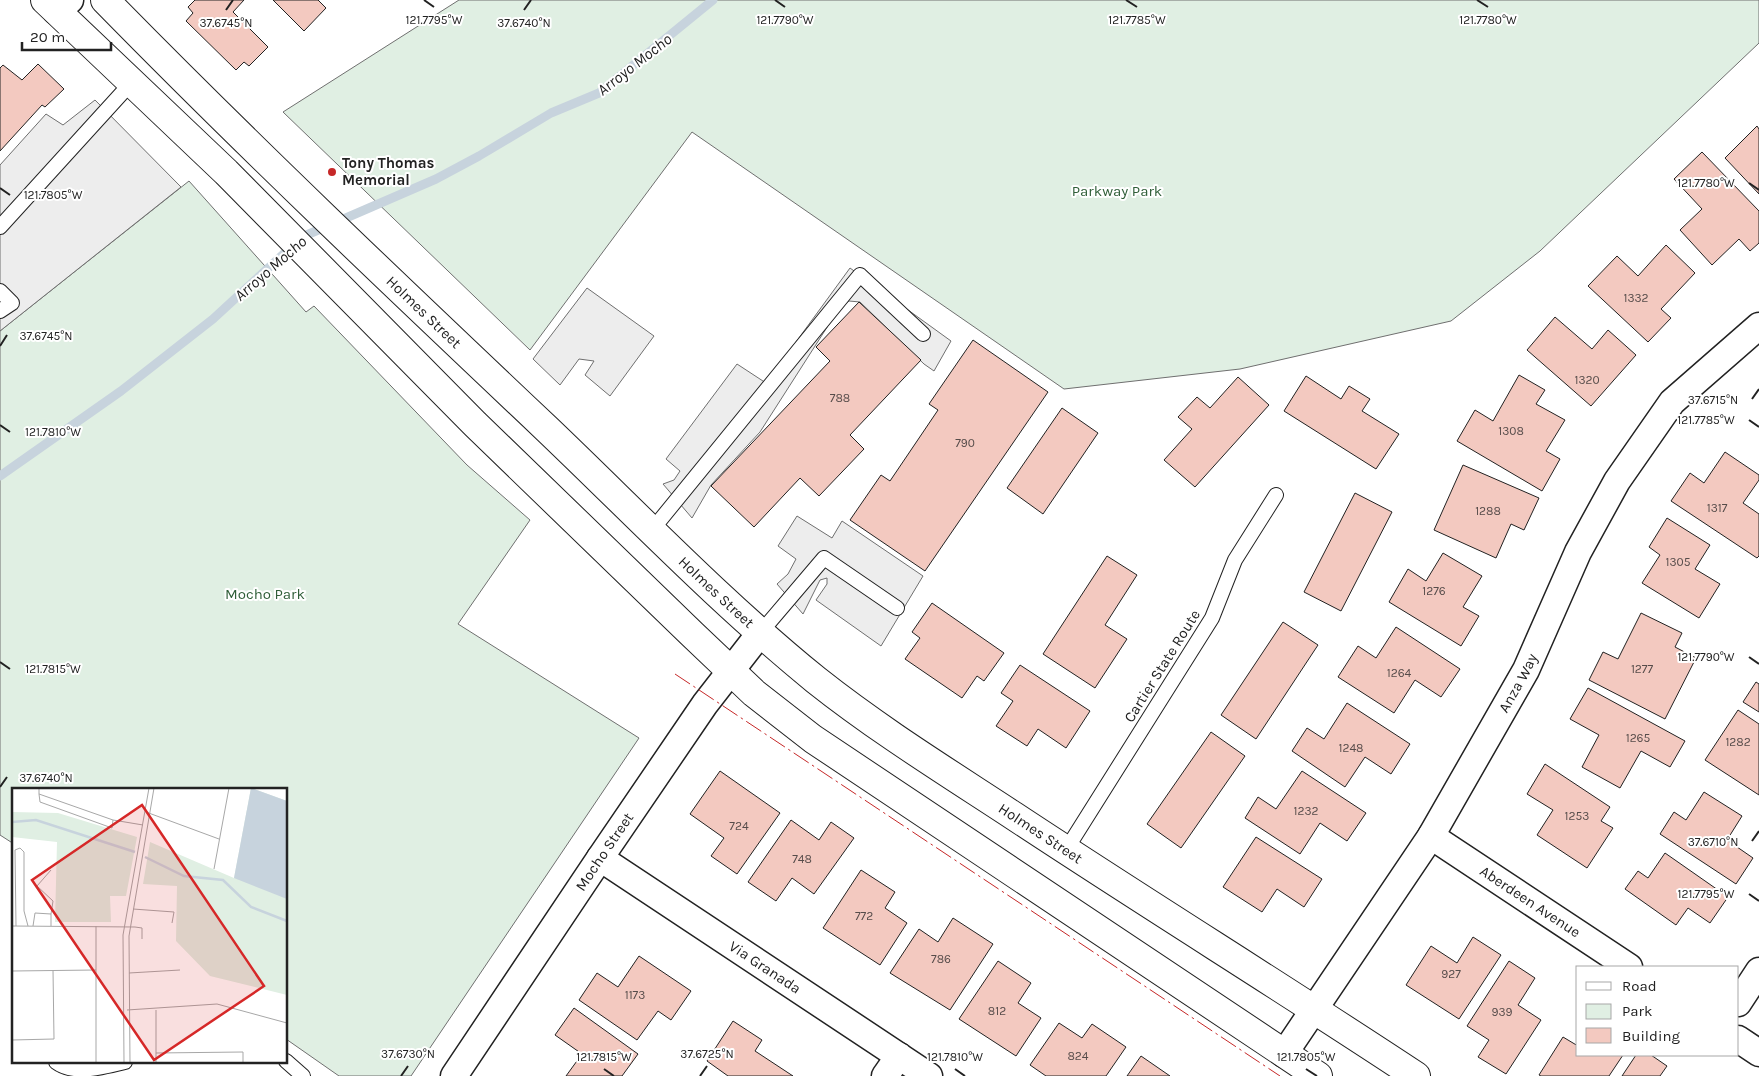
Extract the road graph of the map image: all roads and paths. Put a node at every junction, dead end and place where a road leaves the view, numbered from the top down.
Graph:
1 (105, 0) edge
2 (57, 4) edge
3 (132, 82) junction
4 (0, 227) edge
5 (0, 291) edge
6 (0, 311) edge
7 (1759, 326) edge
8 (923, 334) dead end
9 (1276, 495) dead end
10 (652, 530) junction
11 (897, 608) dead end
12 (761, 632) junction
13 (730, 671) junction
14 (1431, 836) junction
15 (1066, 850) junction
16 (600, 858) junction
17 (1627, 966) edge
18 (1759, 971) edge
19 (1739, 1001) edge
20 (1314, 1008) junction
21 (1739, 1040) edge
22 (1759, 1053) edge
23 (1284, 1054) junction
24 (288, 1063) edge
25 (58, 1064) edge
26 (116, 1064) edge
27 (892, 1066) edge
28 (303, 1076) edge
29 (454, 1076) edge
30 (929, 1076) edge
31 (1318, 1076) edge
32 (1416, 1076) edge

1 - 10 main road, Holmes Street
2 - 3 main road
3 - 4 lane
3 - 13 main road
5 - 6 lane
7 - 14 street, Anza Way
8 - 10 lane
9 - 15 lane, Cartier State Route
10 - 12 main road, Holmes Street
11 - 12 lane
12 - 13 street, Mocho Street
12 - 15 main road, Holmes Street
13 - 16 street, Mocho Street
13 - 23 main road
14 - 17 street, Aberdeen Avenue
14 - 20 street, Anza Way
15 - 20 main road, Holmes Street
16 - 27 street, Via Granada
16 - 29 street, Mocho Street
18 - 19 street
20 - 23 street, Anza Way
20 - 32 main road, Holmes Street
21 - 22 street
23 - 31 main road
24 - 28 lane
25 - 26 lane
27 - 30 street, Via Granada

